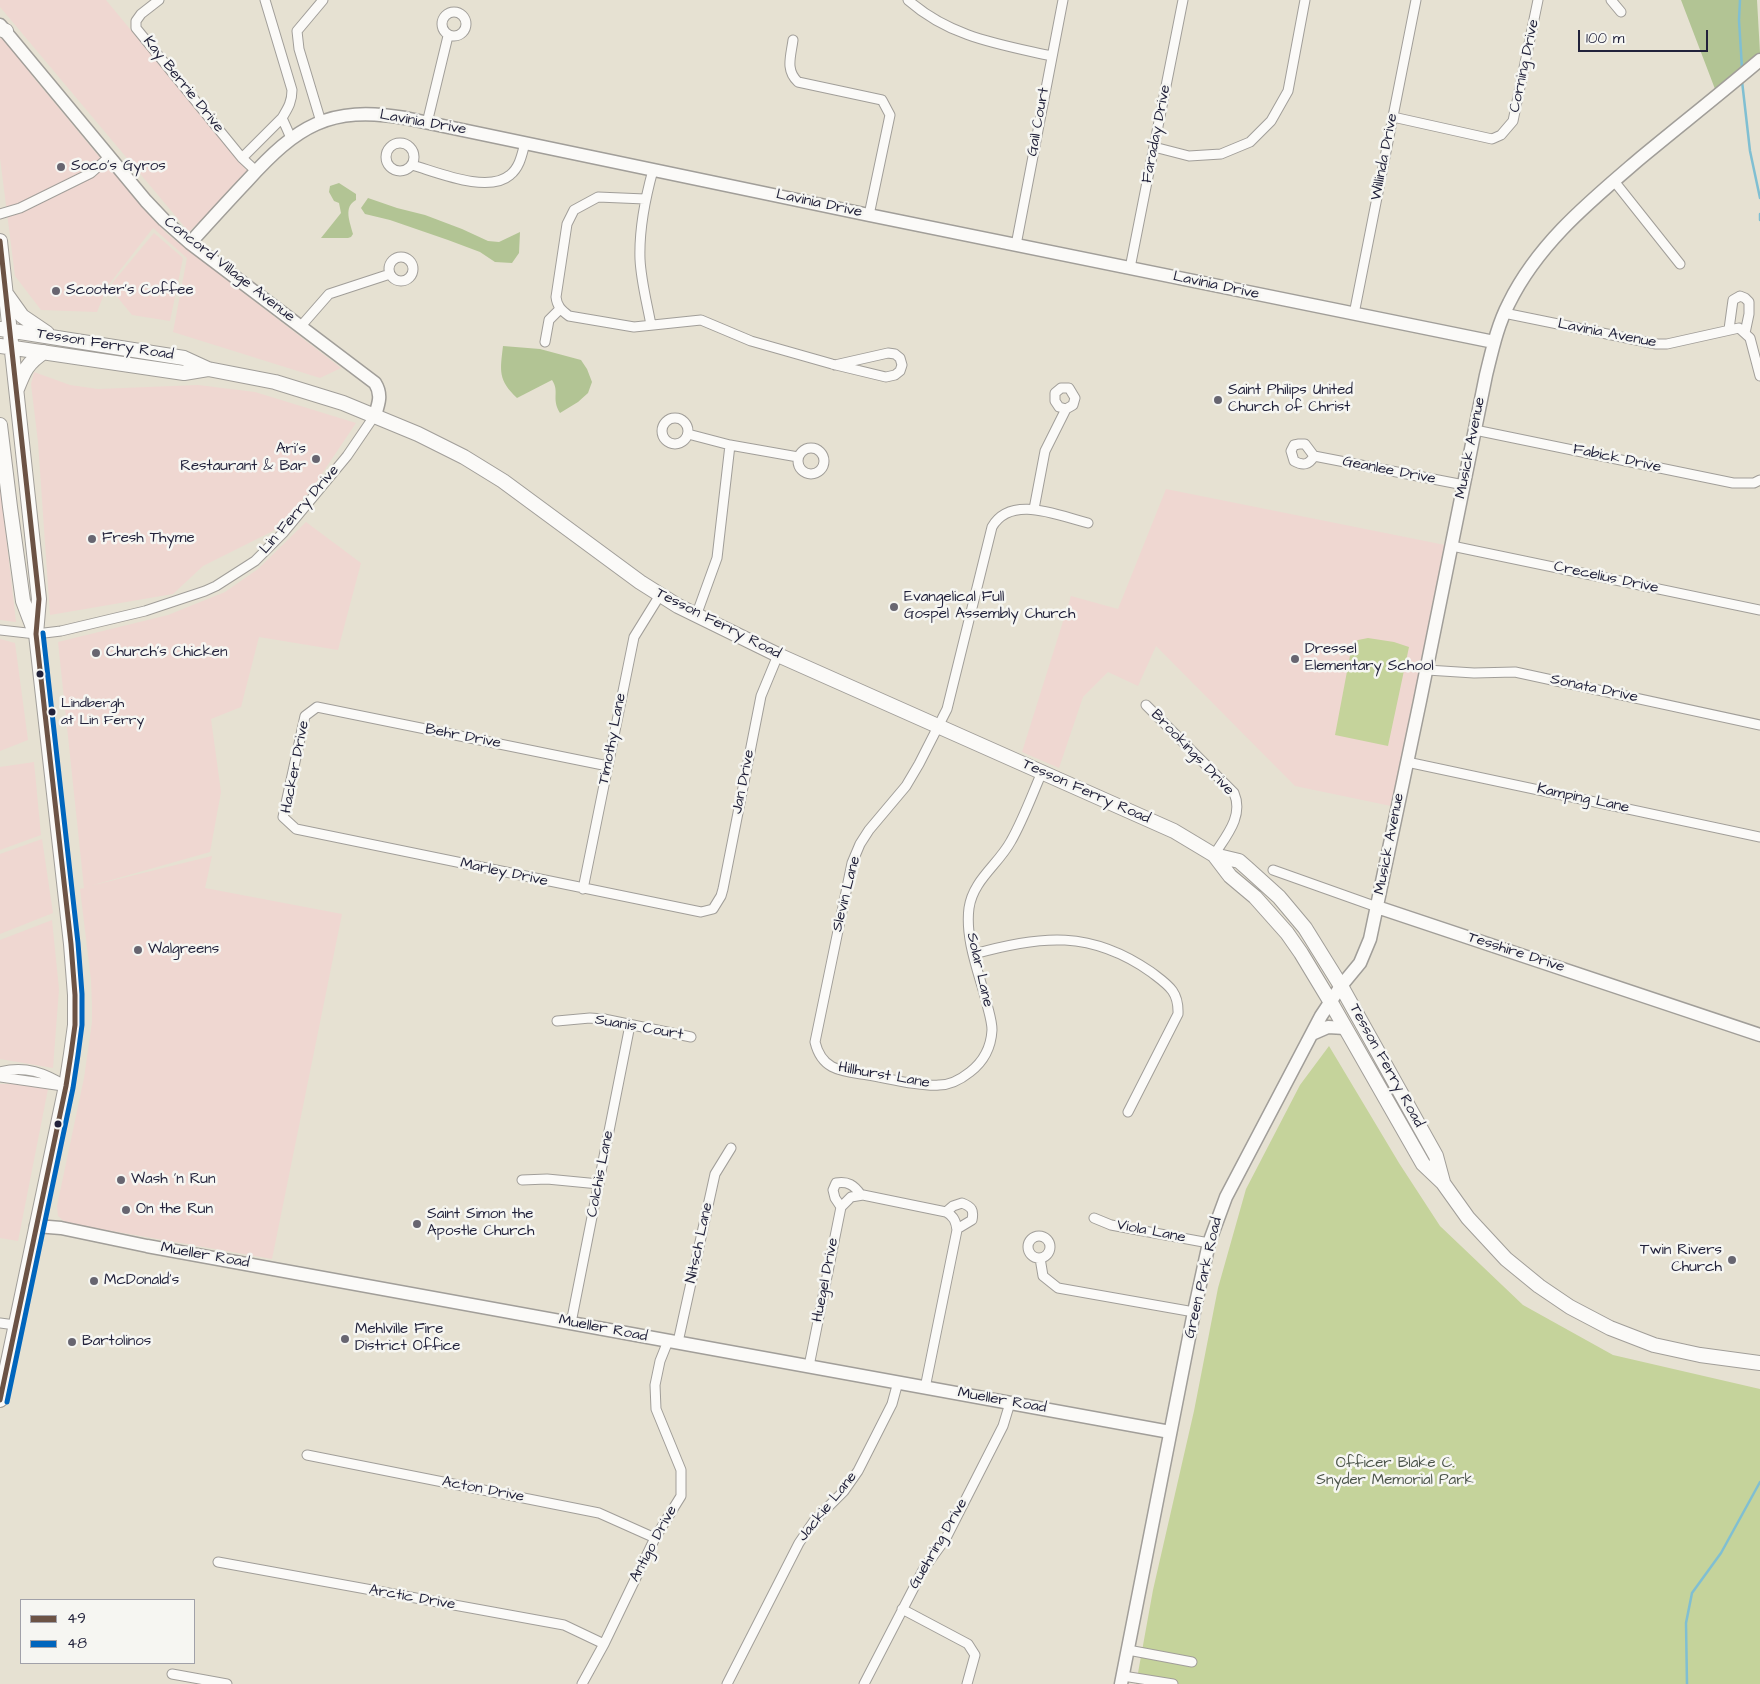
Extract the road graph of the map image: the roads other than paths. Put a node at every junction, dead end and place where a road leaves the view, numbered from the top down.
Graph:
1 (159, 0) edge
2 (265, 0) edge
3 (323, 0) edge
4 (908, 0) edge
5 (1063, 0) edge
6 (1183, 0) edge
7 (1305, 0) edge
8 (1416, 0) edge
9 (1538, 0) edge
10 (1611, 0) edge
11 (1621, 12) dead end
12 (2, 28) edge
13 (448, 36) dead end
14 (793, 40) dead end
15 (1051, 56) junction
16 (1757, 62) edge
17 (1393, 117) junction
18 (282, 118) junction
19 (321, 122) junction
20 (427, 123) junction
21 (291, 138) junction
22 (525, 143) junction
23 (1154, 148) junction
24 (109, 157) junction
25 (242, 158) junction
26 (412, 165) dead end
27 (653, 170) junction
28 (256, 171) junction
29 (1614, 181) junction
30 (645, 199) junction
31 (0, 214) edge
32 (869, 215) junction
33 (0, 241) edge
34 (190, 243) junction
35 (1016, 245) junction
36 (1680, 264) dead end
37 (1130, 268) junction
38 (390, 274) dead end
39 (6, 294) junction
40 (560, 309) junction
41 (1504, 313) junction
42 (1354, 314) junction
43 (651, 325) junction
44 (300, 326) junction
45 (5, 330) edge
46 (1728, 330) junction
47 (1742, 330) junction
48 (52, 336) junction
49 (545, 342) dead end
50 (1494, 342) junction
51 (6, 347) edge
52 (44, 352) junction
53 (835, 365) junction
54 (208, 369) junction
55 (1760, 376) edge
56 (16, 390) junction
57 (1066, 409) dead end
58 (375, 415) junction
59 (0, 425) edge
60 (1475, 430) junction
61 (688, 434) dead end
62 (730, 445) junction
63 (1314, 456) dead end
64 (798, 457) dead end
65 (1760, 480) edge
66 (1464, 485) junction
67 (1034, 510) junction
68 (1088, 523) dead end
69 (1452, 546) junction
70 (660, 595) junction
71 (1760, 610) edge
72 (696, 616) junction
73 (0, 630) edge
74 (36, 634) junction
75 (778, 655) junction
76 (1427, 670) junction
77 (1146, 705) dead end
78 (318, 707) joint
79 (1760, 725) edge
80 (937, 726) junction
81 (1407, 762) junction
82 (608, 766) junction
83 (1042, 772) junction
84 (296, 829) joint
85 (1760, 837) edge
86 (1214, 854) junction
87 (1273, 870) dead end
88 (583, 889) junction
89 (1377, 907) junction
90 (713, 909) joint
91 (974, 954) junction
92 (1341, 986) junction
93 (1330, 1001) junction
94 (557, 1021) dead end
95 (630, 1025) junction
96 (1345, 1028) junction
97 (1312, 1034) junction
98 (1760, 1035) edge
99 (691, 1037) dead end
100 (818, 1055) joint
101 (978, 1065) joint
102 (0, 1072) edge
103 (0, 1077) edge
104 (66, 1086) junction
105 (1128, 1112) dead end
106 (732, 1148) dead end
107 (522, 1180) dead end
108 (1443, 1183) junction
109 (599, 1184) junction
110 (861, 1195) junction
111 (840, 1207) junction
112 (946, 1212) junction
113 (1094, 1218) dead end
114 (956, 1224) junction
115 (36, 1226) junction
116 (1209, 1243) junction
117 (1040, 1258) dead end
118 (1194, 1312) junction
119 (571, 1322) junction
120 (0, 1323) edge
121 (15, 1325) junction
122 (673, 1341) junction
123 (1760, 1363) edge
124 (809, 1366) junction
125 (898, 1382) junction
126 (925, 1388) junction
127 (0, 1400) edge
128 (1010, 1403) junction
129 (1170, 1432) junction
130 (307, 1455) dead end
131 (655, 1538) junction
132 (218, 1562) dead end
133 (902, 1609) junction
134 (604, 1644) junction
135 (1128, 1650) junction
136 (1192, 1662) dead end
137 (172, 1674) dead end
138 (1122, 1680) edge
139 (227, 1684) edge
140 (582, 1684) edge
141 (727, 1684) edge
142 (864, 1684) edge
143 (967, 1684) edge
144 (1173, 1684) edge

1 - 25 street, Kay Berrie Drive
2 - 18 street
3 - 19 street
4 - 15 street
5 - 15 street, Gail Court
6 - 23 street, Faraday Drive
7 - 23 street
8 - 17 street, Willinda Drive
9 - 17 street, Corning Drive
10 - 11 street
12 - 24 street, Concord Village Avenue
13 - 20 street
14 - 32 street
15 - 35 street, Gail Court
16 - 29 street, Musick Avenue
17 - 42 street, Willinda Drive
18 - 21 street
18 - 25 street
19 - 20 street, Lavinia Drive
19 - 21 street, Lavinia Drive
20 - 22 street, Lavinia Drive
21 - 28 street, Lavinia Drive
22 - 26 street
22 - 27 street, Lavinia Drive
23 - 37 street, Faraday Drive
24 - 31 street
24 - 34 street, Concord Village Avenue
25 - 28 street, Kay Berrie Drive
27 - 30 street
27 - 32 street, Lavinia Drive
28 - 34 street, Lavinia Drive
29 - 36 street
29 - 41 street, Musick Avenue
30 - 40 street
30 - 43 street
32 - 35 street, Lavinia Drive
33 - 39 main road
34 - 44 street, Concord Village Avenue
35 - 37 street, Lavinia Drive
37 - 42 street, Lavinia Drive
38 - 44 street
39 - 45 main road
39 - 48 main road
40 - 43 street
40 - 49 street
41 - 46 street, Lavinia Avenue
41 - 50 street, Musick Avenue
42 - 50 street, Lavinia Drive
43 - 53 street
44 - 58 street, Concord Village Avenue
45 - 48 main road, Tesson Ferry Road
45 - 51 main road
46 - 47 street, Lavinia Avenue
46 - 47 street
47 - 55 street
48 - 54 main road, Tesson Ferry Road
50 - 60 street, Musick Avenue
51 - 52 main road, Tesson Ferry Road
51 - 56 main road
52 - 54 main road, Tesson Ferry Road
52 - 56 main road
53 - 53 street
54 - 58 main road, Tesson Ferry Road
56 - 74 main road
57 - 67 street
58 - 70 main road, Tesson Ferry Road
58 - 74 street, Lin Ferry Drive
59 - 74 main road
60 - 65 street, Fabick Drive
60 - 66 street, Musick Avenue
61 - 62 street
62 - 64 street
62 - 72 street
63 - 66 street, Geanlee Drive
66 - 69 street, Musick Avenue
67 - 68 street, Slevin Lane
67 - 80 street, Slevin Lane
69 - 71 street, Crecelius Drive
69 - 76 street, Musick Avenue
70 - 72 main road, Tesson Ferry Road
70 - 82 street, Timothy Lane
72 - 75 main road, Tesson Ferry Road
73 - 74 street, Lin Ferry Drive
74 - 104 main road
75 - 80 main road, Tesson Ferry Road
75 - 90 street, Jan Drive
76 - 79 street, Sonata Drive
76 - 81 street, Musick Avenue
77 - 86 street, Brookings Drive
78 - 82 street, Behr Drive
78 - 84 street, Hacker Drive
80 - 83 main road, Tesson Ferry Road
80 - 100 street, Slevin Lane
81 - 85 street, Kamping Lane
81 - 89 street, Musick Avenue
82 - 88 street, Timothy Lane
83 - 86 main road, Tesson Ferry Road
83 - 91 street, Solar Lane
84 - 88 street, Marley Drive
86 - 92 main road, Tesson Ferry Road
86 - 93 main road, Tesson Ferry Road
87 - 89 street, Tesshire Drive
88 - 90 street, Marley Drive
89 - 92 street, Green Park Road
89 - 98 street, Tesshire Drive
91 - 101 street, Solar Lane
91 - 105 street
92 - 93 street, Green Park Road
92 - 108 main road, Tesson Ferry Road
93 - 96 main road, Tesson Ferry Road
93 - 97 street, Green Park Road
94 - 95 street, Suanis Court
95 - 99 street, Suanis Court
95 - 109 street, Colchis Lane
96 - 97 street
96 - 108 main road, Tesson Ferry Road
97 - 116 street, Green Park Road
100 - 101 street, Hillhurst Lane
102 - 104 street
103 - 104 street
104 - 115 main road
106 - 122 street, Nitsch Lane
107 - 109 street
108 - 123 main road, Tesson Ferry Road
109 - 119 street, Colchis Lane
110 - 111 street
110 - 111 street
110 - 112 street
111 - 124 street, Huegel Drive
112 - 114 street
112 - 114 street
113 - 116 street, Viola Lane
114 - 126 street
115 - 119 street, Mueller Road
115 - 121 main road
116 - 118 street, Green Park Road
117 - 118 street
118 - 129 street, Green Park Road
119 - 122 street, Mueller Road
120 - 121 street
121 - 127 main road
122 - 124 street, Mueller Road
122 - 131 street, Antigo Drive
124 - 125 street, Mueller Road
125 - 126 street, Mueller Road
125 - 141 street, Jackie Lane
126 - 128 street, Mueller Road
128 - 129 street, Mueller Road
128 - 133 street, Guehring Drive
129 - 135 street, Green Park Road
130 - 131 street, Acton Drive
131 - 134 street, Antigo Drive
132 - 134 street, Arctic Drive
133 - 142 street, Guehring Drive
133 - 143 street
134 - 140 street, Antigo Drive
135 - 136 street
135 - 138 street, Green Park Road
137 - 139 street
138 - 144 street

